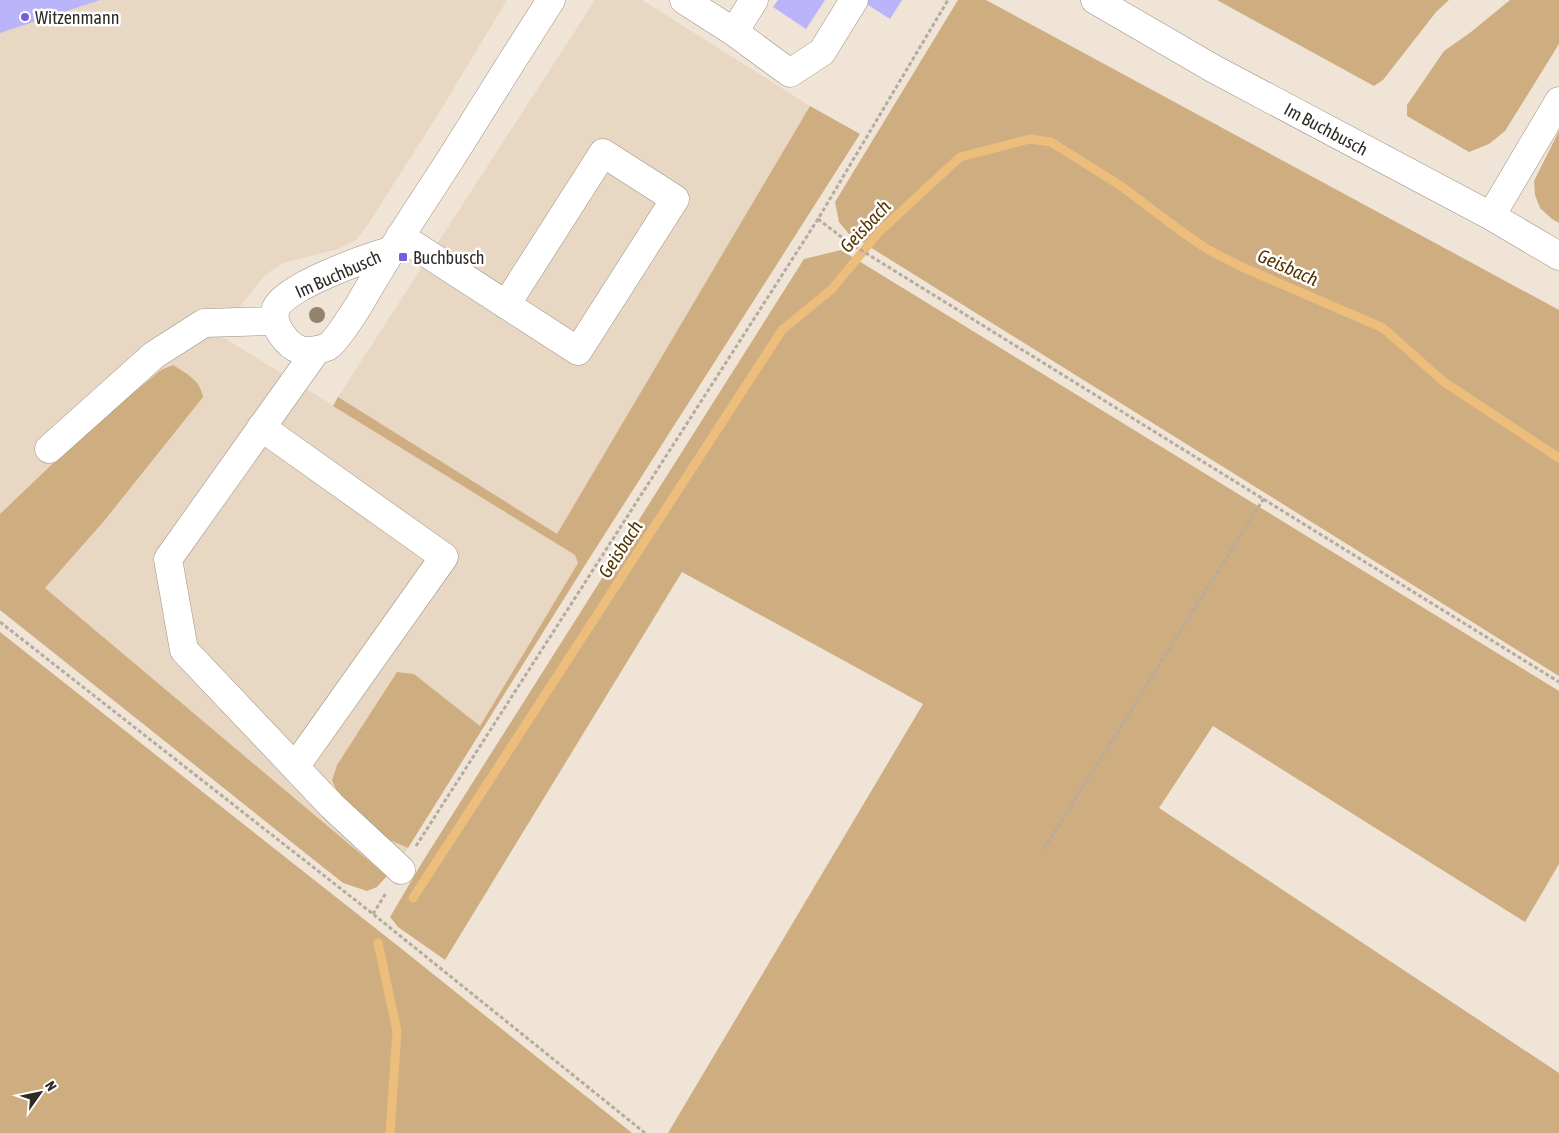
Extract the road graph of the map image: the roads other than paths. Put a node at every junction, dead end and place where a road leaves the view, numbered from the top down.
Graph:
1 (551, 0) edge
2 (684, 0) edge
3 (754, 0) edge
4 (854, 0) edge
5 (1095, 0) edge
6 (734, 32) junction
7 (1559, 101) edge
8 (1491, 216) junction
9 (395, 244) junction
10 (1559, 256) edge
11 (506, 305) junction
12 (275, 321) junction
13 (316, 351) junction
14 (262, 427) junction
15 (49, 449) dead end
16 (295, 767) junction
17 (401, 870) road end

1 - 9 street, Im Buchbusch
2 - 6 street
3 - 6 street
4 - 6 street
5 - 8 street, Im Buchbusch
7 - 8 street
8 - 10 street, Im Buchbusch
9 - 11 street
9 - 12 street, Im Buchbusch
9 - 13 street, Im Buchbusch
11 - 11 street
12 - 13 street
12 - 15 street
13 - 14 street, Im Buchbusch
14 - 16 street, Im Buchbusch
14 - 16 street
16 - 17 street, Im Buchbusch

